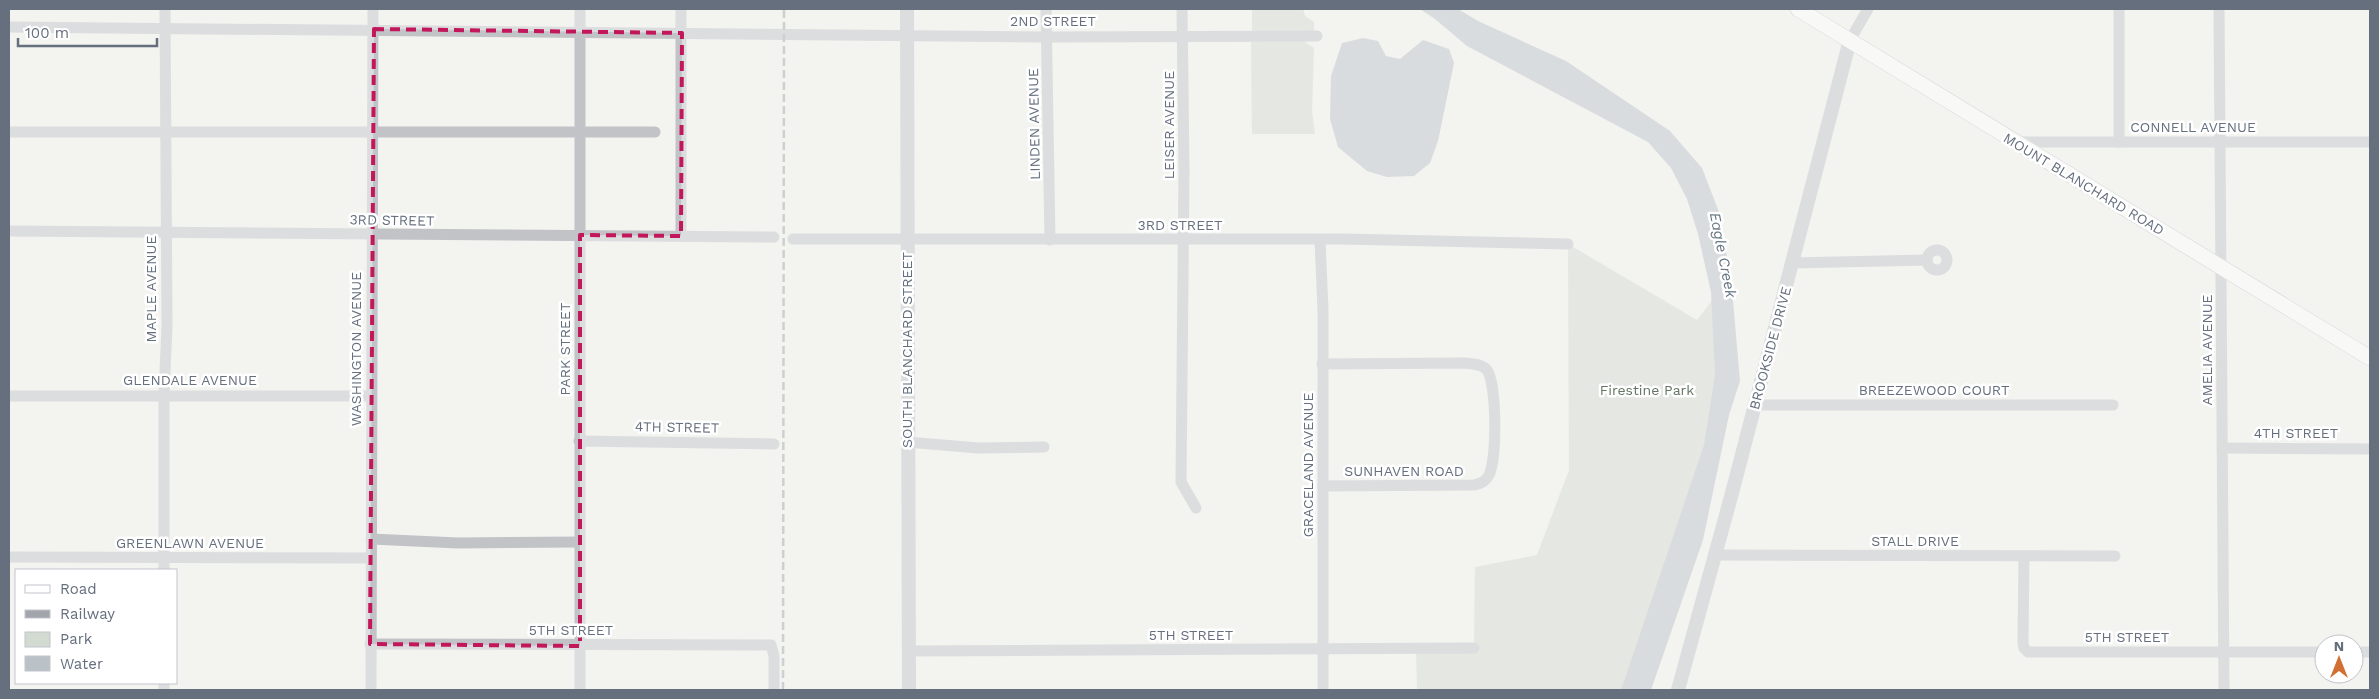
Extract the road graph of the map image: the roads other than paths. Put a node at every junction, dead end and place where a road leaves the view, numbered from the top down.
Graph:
1 (165, 9) edge
2 (373, 9) edge
3 (580, 9) edge
4 (681, 9) edge
5 (907, 9) edge
6 (1046, 9) edge
7 (1182, 9) edge
8 (1798, 9) edge
9 (1868, 9) edge
10 (2119, 9) edge
11 (2219, 9) edge
12 (9, 27) edge
13 (165, 29) junction
14 (374, 29) junction
15 (580, 32) junction
16 (682, 33) junction
17 (907, 35) junction
18 (1316, 36) dead end
19 (1047, 37) junction
20 (1182, 37) junction
21 (1850, 40) junction
22 (9, 132) edge
23 (655, 132) dead end
24 (166, 133) junction
25 (372, 133) junction
26 (580, 133) junction
27 (2016, 142) junction
28 (2119, 142) junction
29 (2220, 142) junction
30 (2370, 142) edge
31 (9, 231) edge
32 (166, 232) junction
33 (372, 234) junction
34 (580, 235) junction
35 (681, 236) junction
36 (774, 238) dead end
37 (907, 238) junction
38 (793, 239) dead end
39 (1050, 240) junction
40 (1184, 240) junction
41 (1320, 240) junction
42 (1568, 244) dead end
43 (1927, 260) dead end
44 (1792, 263) junction
45 (2222, 268) junction
46 (2370, 358) edge
47 (1322, 364) junction
48 (164, 395) junction
49 (9, 396) edge
50 (371, 396) junction
51 (1755, 405) junction
52 (2113, 405) dead end
53 (580, 441) junction
54 (907, 442) junction
55 (774, 444) dead end
56 (1044, 446) dead end
57 (2222, 448) junction
58 (2370, 449) edge
59 (1323, 486) junction
60 (1196, 508) dead end
61 (371, 539) junction
62 (579, 542) junction
63 (1715, 556) junction
64 (2024, 556) junction
65 (2115, 556) dead end
66 (9, 557) edge
67 (164, 557) junction
68 (371, 558) junction
69 (164, 569) edge
70 (370, 644) junction
71 (580, 646) junction
72 (1474, 648) dead end
73 (1323, 649) junction
74 (908, 651) junction
75 (2224, 652) junction
76 (2314, 652) edge
77 (371, 690) edge
78 (580, 690) edge
79 (774, 690) edge
80 (908, 690) edge
81 (1323, 690) edge
82 (1678, 690) edge
83 (2224, 690) edge

1 - 13 street, MAPLE AVENUE
2 - 14 street, WASHINGTON AVENUE
3 - 15 street, PARK STREET
4 - 16 street
5 - 17 street, SOUTH BLANCHARD STREET
6 - 19 street, LINDEN AVENUE
7 - 20 street, LEISER AVENUE
8 - 21 main road, MOUNT BLANCHARD ROAD
9 - 21 street, BROOKSIDE DRIVE
10 - 28 street
11 - 29 street, AMELIA AVENUE
12 - 13 street, 2ND STREET
13 - 14 street, 2ND STREET
13 - 24 street, MAPLE AVENUE
14 - 15 street, 2ND STREET
14 - 25 street, WASHINGTON AVENUE
15 - 16 street, 2ND STREET
15 - 26 street, PARK STREET
16 - 17 street, 2ND STREET
16 - 35 street
17 - 19 street, 2ND STREET
17 - 37 street, SOUTH BLANCHARD STREET
18 - 20 street, 2ND STREET
19 - 20 street, 2ND STREET
19 - 39 street, LINDEN AVENUE
20 - 40 street, LEISER AVENUE
21 - 27 main road, MOUNT BLANCHARD ROAD
21 - 44 street, BROOKSIDE DRIVE
22 - 24 street
23 - 26 street
24 - 25 street
24 - 32 street, MAPLE AVENUE
25 - 26 street
25 - 33 street, WASHINGTON AVENUE
26 - 34 street, PARK STREET
27 - 28 street, CONNELL AVENUE
27 - 45 main road, MOUNT BLANCHARD ROAD
28 - 29 street, CONNELL AVENUE
29 - 30 street, CONNELL AVENUE
29 - 45 street, AMELIA AVENUE
31 - 32 street, 3RD STREET
32 - 33 street, 3RD STREET
32 - 48 street, MAPLE AVENUE
33 - 34 street, 3RD STREET
33 - 50 street, WASHINGTON AVENUE
34 - 35 street, 3RD STREET
34 - 53 street, PARK STREET
35 - 36 street, 3RD STREET
37 - 38 street, 3RD STREET
37 - 39 street, 3RD STREET
37 - 54 street, SOUTH BLANCHARD STREET
39 - 40 street, 3RD STREET
40 - 41 street, 3RD STREET
40 - 60 street, LEISER AVENUE
41 - 42 street, 3RD STREET
41 - 47 street, GRACELAND AVENUE
43 - 44 street
44 - 51 street, BROOKSIDE DRIVE
45 - 46 main road, MOUNT BLANCHARD ROAD
45 - 57 street, AMELIA AVENUE
47 - 59 street, GRACELAND AVENUE
47 - 59 street, SUNHAVEN ROAD
48 - 49 street, GLENDALE AVENUE
48 - 50 street, GLENDALE AVENUE
48 - 67 street, MAPLE AVENUE
50 - 61 street, WASHINGTON AVENUE
51 - 52 street, BREEZEWOOD COURT
51 - 63 street, BROOKSIDE DRIVE
53 - 55 street, 4TH STREET
53 - 62 street, PARK STREET
54 - 56 street
54 - 74 street, SOUTH BLANCHARD STREET
57 - 58 street, 4TH STREET
57 - 75 street, AMELIA AVENUE
59 - 73 street, GRACELAND AVENUE
61 - 62 street
61 - 68 street, WASHINGTON AVENUE
62 - 71 street, PARK STREET
63 - 64 street, STALL DRIVE
63 - 82 street, BROOKSIDE DRIVE
64 - 65 street, STALL DRIVE
64 - 75 street, 5TH STREET
66 - 67 street, GREENLAWN AVENUE
67 - 68 street, GREENLAWN AVENUE
67 - 69 street, MAPLE AVENUE
68 - 70 street, WASHINGTON AVENUE
70 - 71 street, 5TH STREET
70 - 77 street, WASHINGTON AVENUE
71 - 78 street, PARK STREET
71 - 79 street, 5TH STREET
72 - 73 street, 5TH STREET
73 - 74 street, 5TH STREET
73 - 81 street, GRACELAND AVENUE
74 - 80 street, SOUTH BLANCHARD STREET
75 - 76 street, 5TH STREET
75 - 83 street, AMELIA AVENUE

